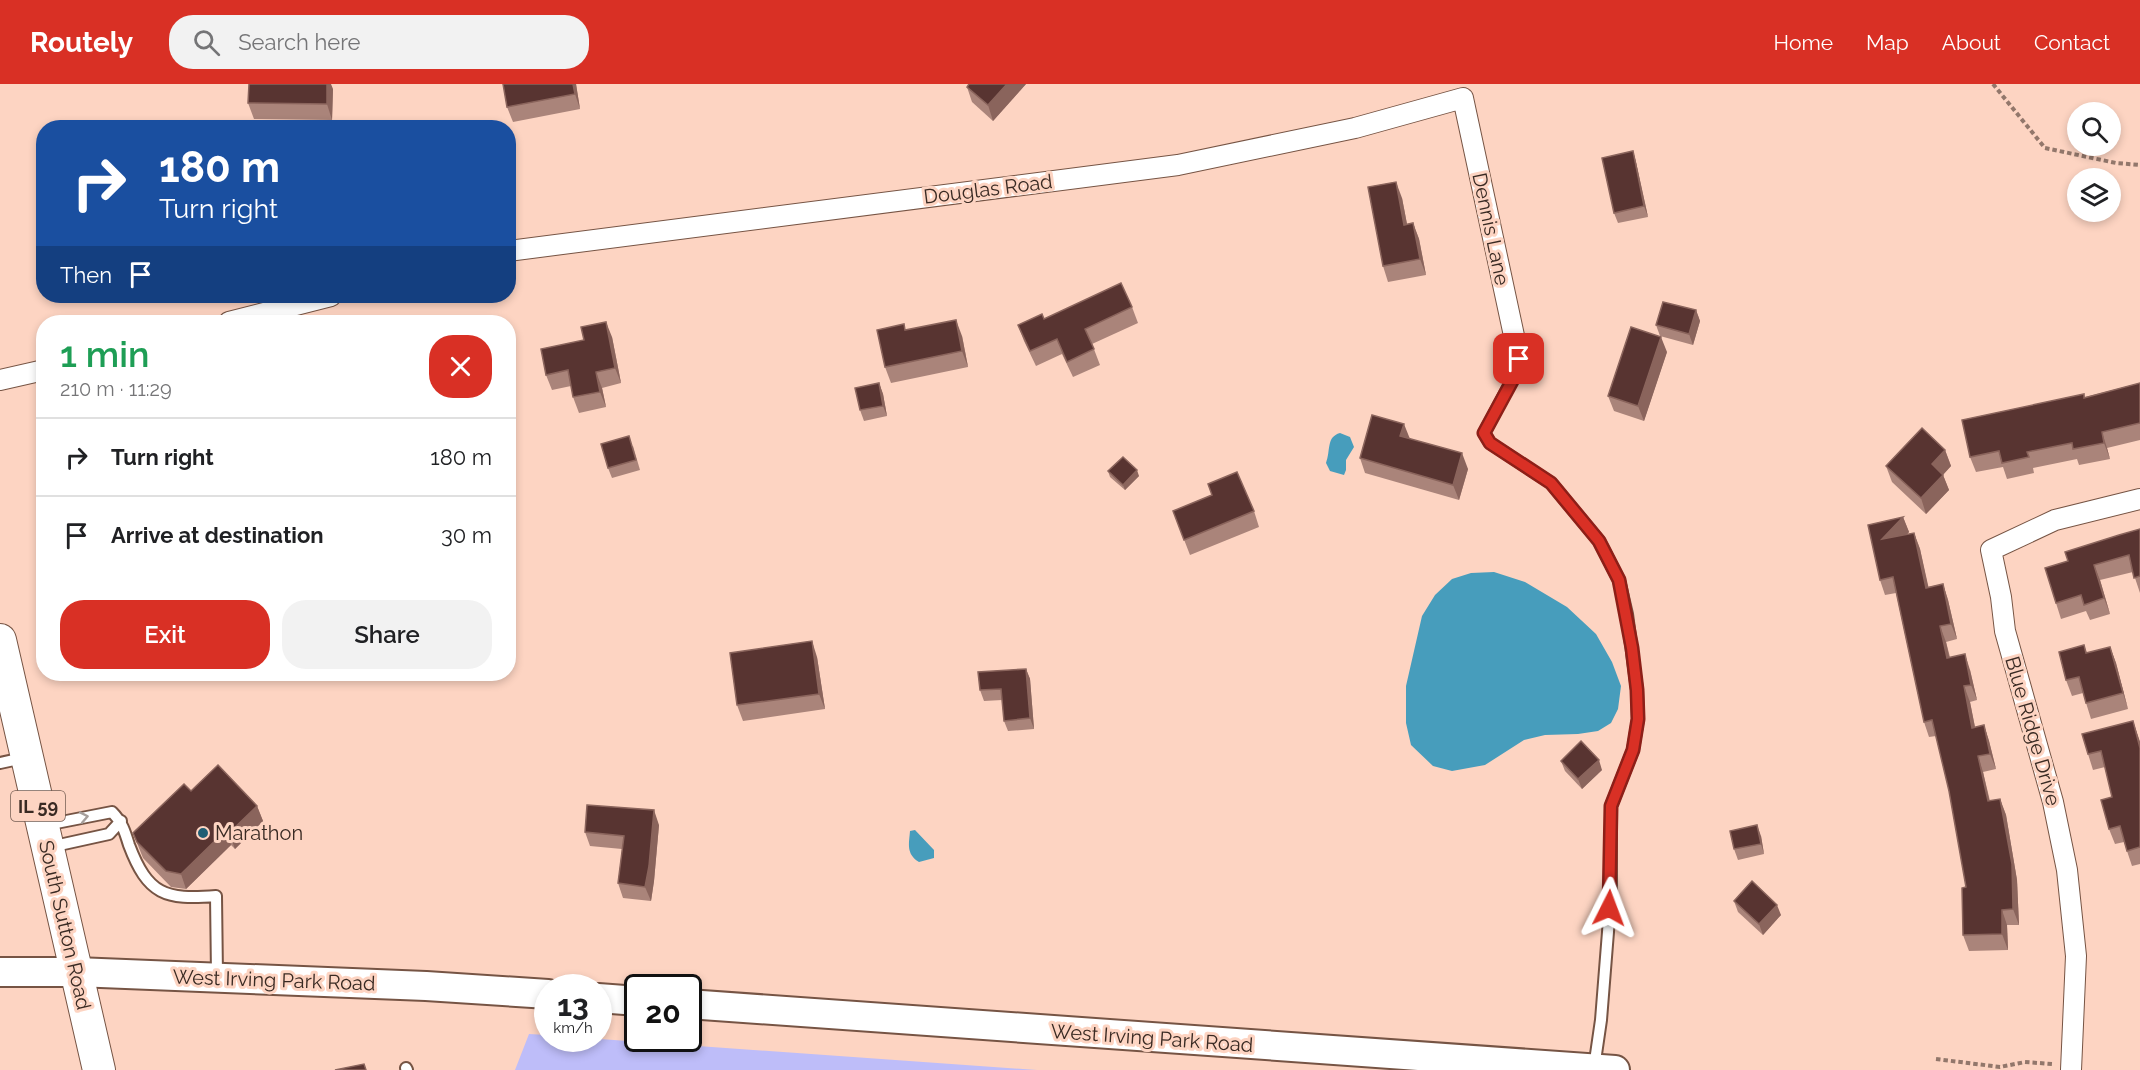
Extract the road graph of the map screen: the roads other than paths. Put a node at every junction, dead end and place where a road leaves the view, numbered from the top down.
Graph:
1 (1463, 98) joint
2 (516, 250) edge
3 (304, 303) edge
4 (257, 315) edge
5 (1519, 359) joint
6 (36, 372) edge
7 (0, 381) edge
8 (2140, 499) edge
9 (0, 640) edge
10 (14, 745) edge
11 (121, 821) junction
12 (45, 836) junction
13 (0, 972) edge
14 (76, 972) junction
15 (217, 979) junction
16 (534, 993) edge
17 (702, 1005) edge
18 (1508, 1066) edge
19 (2071, 1068) edge
20 (1605, 1069) edge
21 (99, 1070) edge

1 - 2 street, Douglas Road
1 - 5 street, Dennis Lane
3 - 4 street
5 - 20 lane
6 - 7 street
8 - 19 street, Blue Ridge Drive
9 - 10 main road, South Sutton Road / IL 59
10 - 12 main road, South Sutton Road / IL 59
11 - 12 lane
12 -> 11 lane
11 - 15 lane
12 - 14 main road, South Sutton Road / IL 59
13 - 14 main road, West Irving Park Road
14 - 15 main road, West Irving Park Road
14 - 21 main road, South Sutton Road / IL 59
15 - 16 main road, West Irving Park Road
17 - 18 main road, West Irving Park Road
18 - 20 main road, West Irving Park Road

